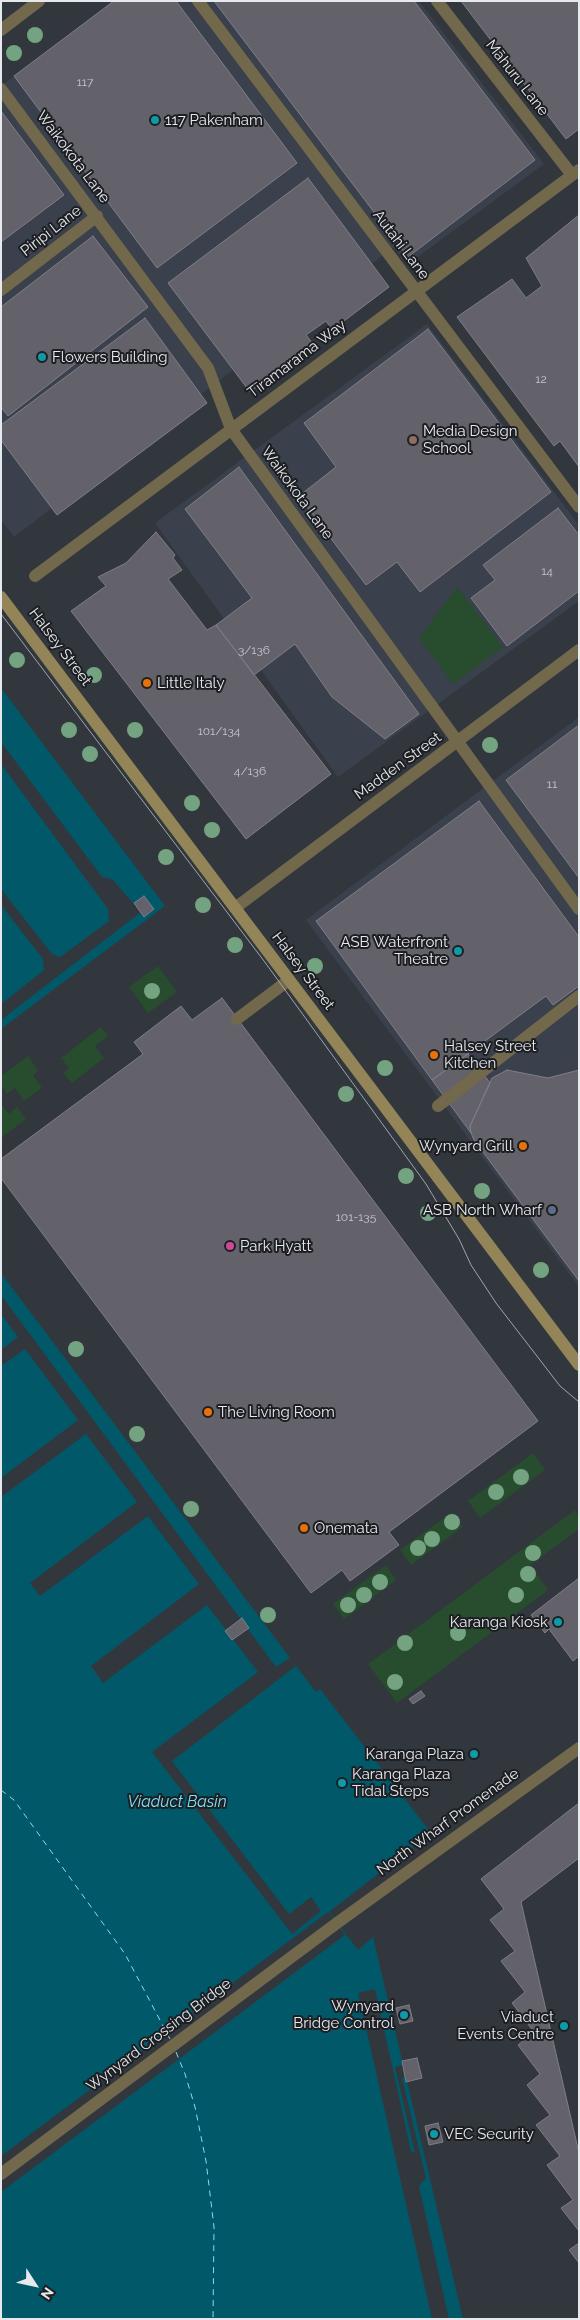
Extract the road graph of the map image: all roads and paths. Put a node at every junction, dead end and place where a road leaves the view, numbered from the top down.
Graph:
1 (39, 1) edge
2 (198, 1) edge
3 (437, 1) edge
4 (1, 30) edge
5 (1, 89) edge
6 (576, 174) edge
7 (97, 216) junction
8 (1, 290) edge
9 (415, 292) junction
10 (231, 429) junction
11 (579, 507) edge
12 (35, 576) dead end
13 (1, 597) edge
14 (579, 650) edge
15 (457, 743) junction
16 (235, 908) junction
17 (579, 909) edge
18 (290, 980) junction
19 (579, 996) edge
20 (237, 1019) dead end
21 (438, 1106) dead end
22 (579, 1365) edge
23 (579, 1748) edge
24 (337, 1923) joint
25 (1, 2174) edge

1 - 4 street
2 - 9 street, Autahi Lane
3 - 6 street, Māhuru Lane
5 - 7 street, Waikokota Lane
6 - 9 street, Tīramarama Way
7 - 8 street, Piripi Lane
7 - 10 street, Waikokota Lane
9 - 10 street, Tīramarama Way
9 - 11 street, Autahi Lane
10 - 12 street, Tīramarama Way
10 - 15 street, Waikokota Lane
13 - 16 main road, Halsey Street
14 - 15 street, Madden Street
15 - 16 street, Madden Street
15 - 17 street, Waikokota Lane
16 - 18 main road, Halsey Street
18 - 20 street
18 - 22 main road, Halsey Street
19 - 21 street
23 - 24 street, North Wharf Promenade
24 - 25 street, Wynyard Crossing Bridge

